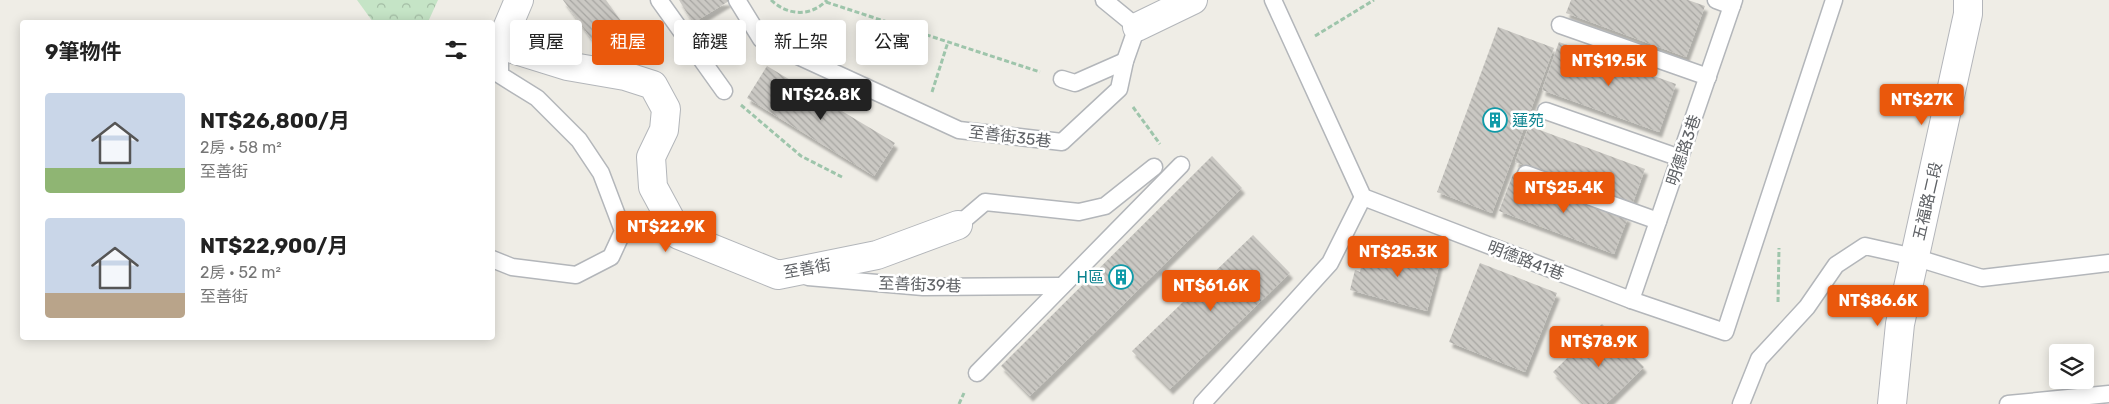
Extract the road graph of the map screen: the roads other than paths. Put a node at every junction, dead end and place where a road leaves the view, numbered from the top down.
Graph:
1 (519, 0) edge
2 (659, 0) edge
3 (737, 0) edge
4 (1104, 0) edge
5 (1193, 0) edge
6 (1273, 0) edge
7 (1716, 0) edge
8 (1834, 0) edge
9 (1968, 0) edge
10 (1733, 3) edge
11 (1560, 25) dead end
12 (1137, 27) junction
13 (500, 45) junction
14 (1125, 61) junction
15 (1708, 77) junction
16 (1062, 79) road end
17 (724, 91) road end
18 (1546, 111) dead end
19 (1680, 158) junction
20 (1182, 165) dead end
21 (1154, 167) dead end
22 (1526, 174) dead end
23 (1363, 197) junction
24 (1658, 221) junction
25 (958, 225) joint
26 (1914, 257) junction
27 (495, 260) edge
28 (2109, 263) edge
29 (778, 275) junction
30 (1062, 286) junction
31 (1631, 300) junction
32 (977, 374) dead end
33 (2109, 394) edge
34 (1202, 404) edge
35 (1741, 404) edge
36 (1892, 404) edge
37 (2008, 404) edge

1 - 13 street
2 - 17 lane
3 - 14 lane, 至善街35巷
4 - 12 lane
5 - 12 street
6 - 23 lane
7 - 10 lane
8 - 31 lane, 明德路41巷
9 - 26 street, 五福路二段
10 - 15 lane, 明德路3巷
11 - 15 lane
12 - 14 lane
13 - 27 lane
13 - 29 street, 至善街
14 - 16 lane
15 - 19 lane, 明德路3巷
18 - 19 lane
19 - 24 lane, 明德路3巷
20 - 30 lane
21 - 25 lane
22 - 24 lane
23 - 31 lane, 明德路41巷
23 - 34 lane
24 - 31 lane, 明德路3巷
25 - 29 street, 至善街
26 - 28 lane
26 - 35 lane
26 - 36 street, 五福路二段
29 - 30 lane, 至善街39巷
30 - 32 lane
33 - 37 lane

